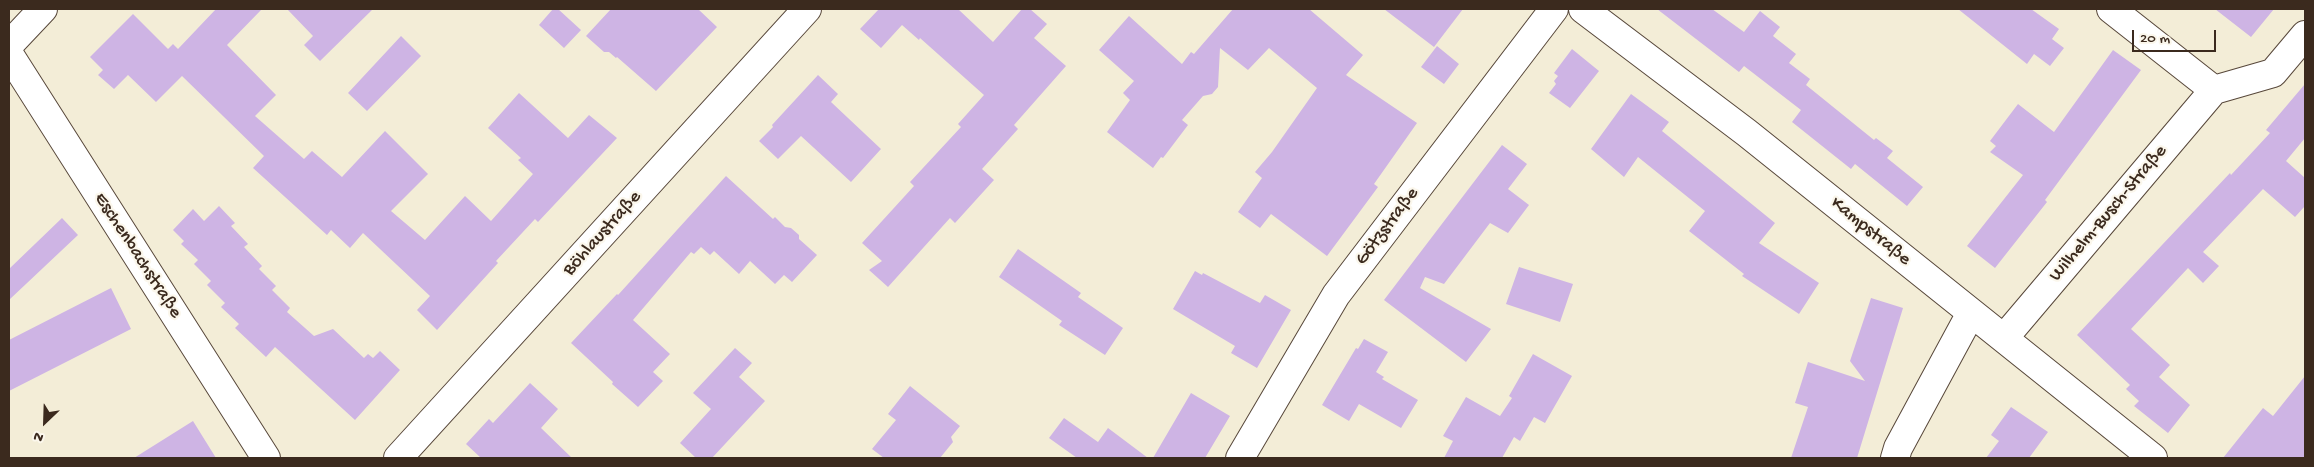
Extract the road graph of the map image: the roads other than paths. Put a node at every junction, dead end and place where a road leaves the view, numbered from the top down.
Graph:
1 (43, 9) edge
2 (807, 9) edge
3 (1554, 9) edge
4 (1584, 9) edge
5 (2112, 9) edge
6 (2305, 35) edge
7 (9, 45) edge
8 (9, 54) edge
9 (2214, 90) junction
10 (1971, 313) junction
11 (2004, 338) junction
12 (266, 458) edge
13 (398, 458) edge
14 (1240, 458) edge
15 (1895, 458) edge
16 (2153, 458) edge

1 - 7 street
2 - 13 street, Böhlaustraße
3 - 14 street, Götzstraße
4 - 10 street, Kampstraße
5 - 9 street
6 - 9 street
8 - 12 street, Eschenbachstraße
9 - 11 street, Wilhelm-Busch-Straße
10 - 11 street, Kampstraße
10 - 15 street
11 - 16 street, Kampstraße

